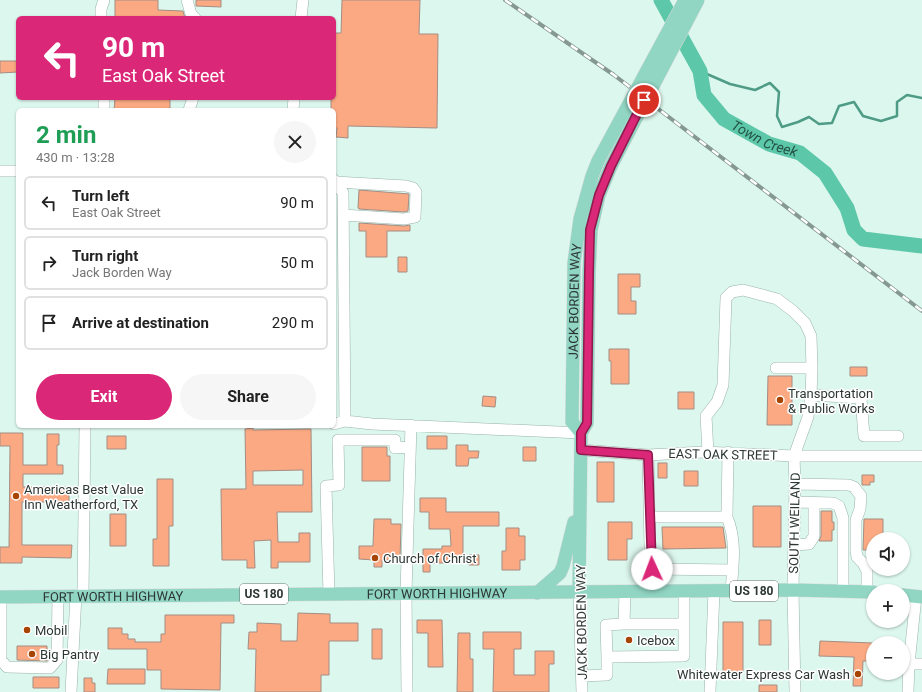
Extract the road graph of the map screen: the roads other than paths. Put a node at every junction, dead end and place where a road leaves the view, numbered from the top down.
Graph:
1 (104, 0) edge
2 (187, 0) edge
3 (303, 0) edge
4 (685, 0) edge
5 (698, 0) edge
6 (101, 16) edge
7 (193, 16) edge
8 (300, 16) edge
9 (605, 164) junction
10 (0, 171) edge
11 (16, 171) edge
12 (336, 181) edge
13 (336, 182) edge
14 (343, 216) junction
15 (339, 231) edge
16 (776, 368) dead end
17 (812, 368) junction
18 (811, 394) junction
19 (339, 423) edge
20 (411, 425) junction
21 (85, 428) edge
22 (581, 433) junction
23 (898, 436) dead end
24 (410, 447) junction
25 (581, 450) junction
26 (708, 452) junction
27 (728, 452) junction
28 (648, 455) junction
29 (794, 456) junction
30 (922, 456) edge
31 (795, 484) junction
32 (795, 502) junction
33 (579, 503) junction
34 (814, 503) junction
35 (650, 517) junction
36 (727, 517) junction
37 (794, 545) junction
38 (652, 569) junction
39 (733, 570) junction
40 (868, 584) edge
41 (793, 590) junction
42 (731, 591) junction
43 (843, 591) junction
44 (579, 592) junction
45 (625, 592) junction
46 (651, 592) junction
47 (684, 592) junction
48 (714, 592) junction
49 (866, 592) edge
50 (406, 593) junction
51 (537, 593) junction
52 (329, 594) junction
53 (80, 595) junction
54 (58, 596) junction
55 (914, 596) edge
56 (0, 597) edge
57 (624, 624) junction
58 (684, 624) junction
59 (910, 650) edge
60 (607, 657) junction
61 (910, 664) edge
62 (922, 664) edge
63 (582, 676) junction
64 (908, 680) edge
65 (71, 692) edge
66 (406, 692) edge
67 (582, 692) edge
68 (710, 692) edge
69 (795, 692) edge
70 (908, 692) edge

1 - 6 street
2 - 7 street
3 - 8 street
4 - 9 main road, JACK BORDEN WAY, bridge
5 - 9 main road, JACK BORDEN WAY, bridge
9 - 22 main road, JACK BORDEN WAY
10 - 11 street
12 - 14 street
13 - 14 street
14 - 15 street
15 - 19 street
16 - 17 street
17 - 18 street
17 - 26 street
18 - 23 street
18 - 29 street
19 - 20 street
20 - 22 street
20 - 24 street
21 - 53 street
22 - 25 main road, JACK BORDEN WAY
24 - 50 street
24 - 52 street
25 - 28 street, EAST OAK STREET
25 - 33 main road, JACK BORDEN WAY
26 - 27 street, EAST OAK STREET
26 - 28 street, EAST OAK STREET
27 - 29 street, EAST OAK STREET
27 - 36 street
28 - 35 street
29 - 30 street, EAST OAK STREET
29 - 31 street, SOUTH WEILAND
31 - 32 street, SOUTH WEILAND
31 - 40 street
32 - 34 street
32 - 37 street, SOUTH WEILAND
33 - 44 main road, JACK BORDEN WAY
33 - 51 main road
34 - 37 street
34 - 43 street
35 - 36 street
35 - 38 street
36 - 39 street
37 - 41 street, SOUTH WEILAND
38 - 39 street
38 - 46 street
39 - 42 street
41 - 42 main road, FORT WORTH HIGHWAY / US 180
41 - 43 main road, FORT WORTH HIGHWAY / US 180
41 - 69 street, SOUTH WEILAND
42 - 48 main road, FORT WORTH HIGHWAY / US 180
43 - 49 main road, FORT WORTH HIGHWAY / US 180
44 - 45 main road, FORT WORTH HIGHWAY / US 180
44 - 51 main road, FORT WORTH HIGHWAY / US 180
44 - 63 street, JACK BORDEN WAY
45 - 46 main road, FORT WORTH HIGHWAY / US 180
45 - 57 street
46 - 47 main road, FORT WORTH HIGHWAY / US 180
47 - 48 main road, FORT WORTH HIGHWAY / US 180
47 - 58 street
48 - 68 street
50 - 51 main road, FORT WORTH HIGHWAY / US 180
50 - 52 main road, FORT WORTH HIGHWAY / US 180
50 - 66 street
52 - 53 main road, FORT WORTH HIGHWAY / US 180
53 - 54 main road, FORT WORTH HIGHWAY / US 180
53 - 65 street
54 - 56 main road, FORT WORTH HIGHWAY / US 180
54 - 56 street
55 - 59 street
57 - 58 street
57 - 60 street
58 - 60 street
60 - 63 street
61 - 62 street
63 - 67 street, JACK BORDEN WAY
64 - 70 street

